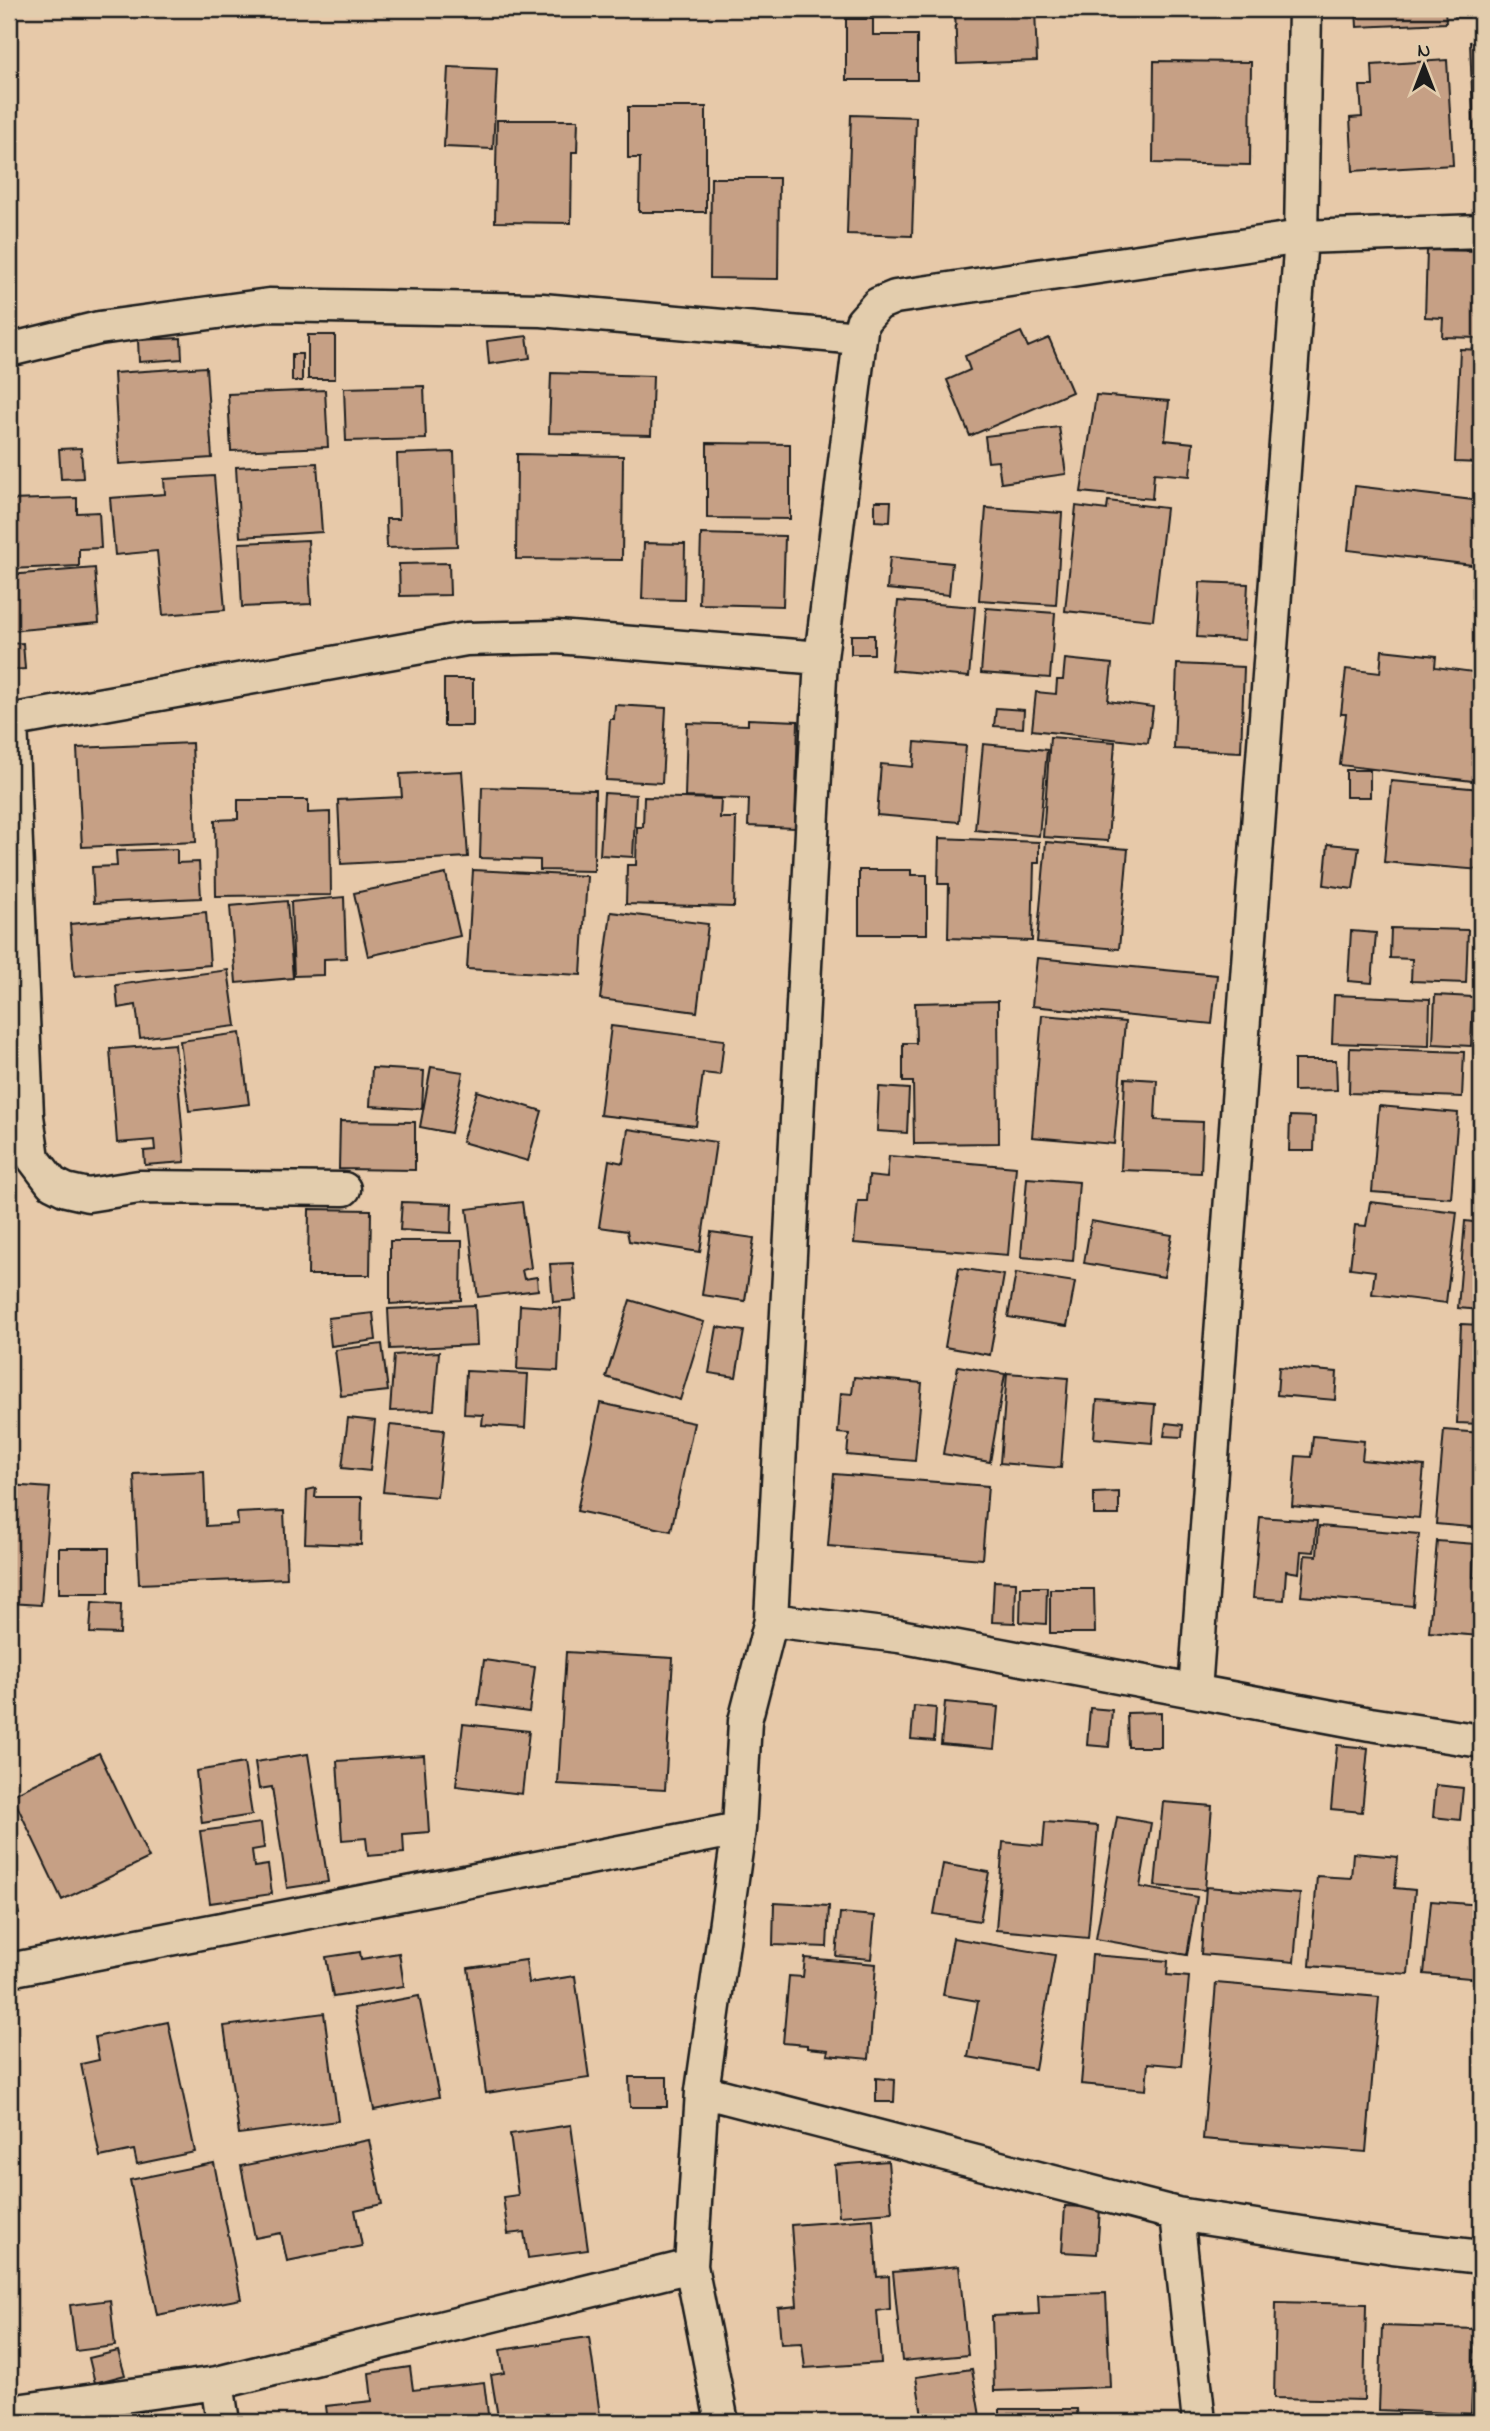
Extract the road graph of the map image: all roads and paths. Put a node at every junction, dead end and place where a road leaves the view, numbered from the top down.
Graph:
1 (1305, 9) edge
2 (1481, 231) edge
3 (1301, 237) junction
4 (859, 338) junction
5 (9, 350) edge
6 (821, 658) junction
7 (10, 721) edge
8 (344, 1189) dead end
9 (771, 1620) junction
10 (1195, 1691) junction
11 (1481, 1741) edge
12 (739, 1829) junction
13 (9, 1970) edge
14 (702, 2091) junction
15 (1177, 2214) junction
16 (1481, 2257) edge
17 (691, 2266) junction
18 (217, 2383) junction
19 (9, 2412) edge
20 (223, 2422) edge
21 (722, 2422) edge
22 (1199, 2422) edge

1 - 3 street
2 - 3 street
3 - 4 street
3 - 10 street
4 - 5 street
4 - 6 street
6 - 7 street
6 - 9 street
7 - 8 street
9 - 10 street
9 - 12 street
10 - 11 street
12 - 13 street
12 - 14 street
14 - 15 street
14 - 17 street
15 - 16 street
15 - 22 street
17 - 18 street
17 - 21 street
18 - 19 street
18 - 20 street

